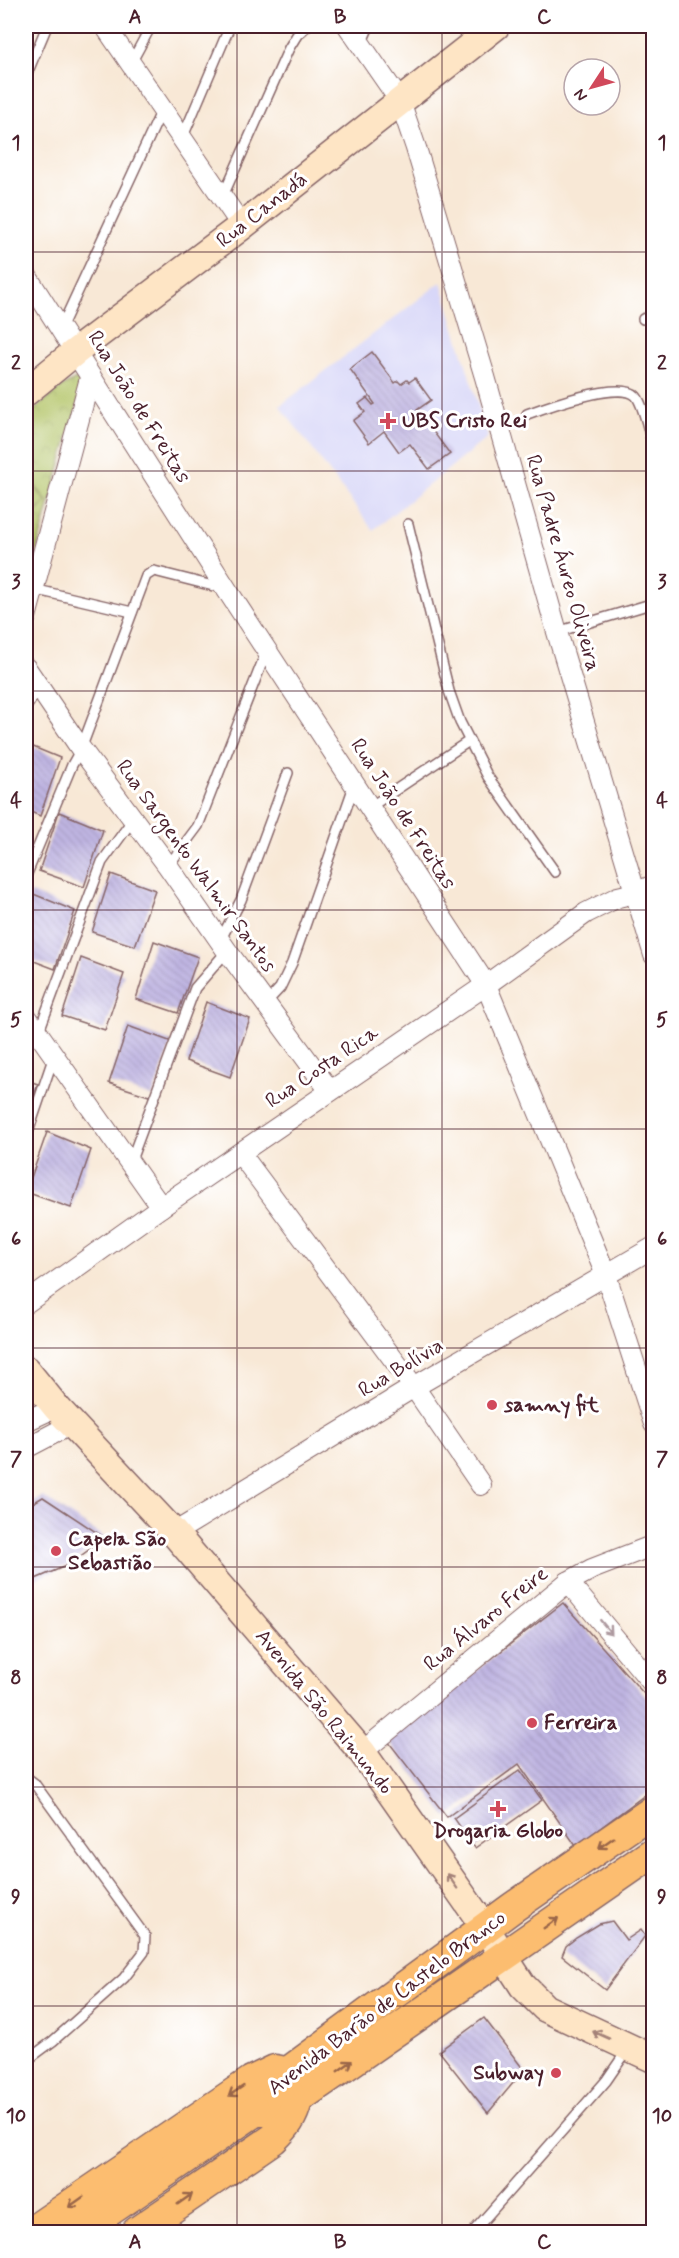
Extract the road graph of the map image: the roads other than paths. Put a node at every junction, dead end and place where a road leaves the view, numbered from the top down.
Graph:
1 (47, 26) edge
2 (105, 26) edge
3 (151, 26) edge
4 (230, 26) edge
5 (307, 26) edge
6 (348, 26) edge
7 (369, 26) edge
8 (472, 26) edge
9 (496, 26) edge
10 (362, 44) junction
11 (462, 51) junction
12 (131, 64) junction
13 (26, 76) edge
14 (400, 101) junction
15 (162, 110) junction
16 (182, 139) junction
17 (222, 198) junction
18 (242, 226) junction
19 (26, 275) edge
20 (654, 315) edge
21 (643, 319) dead end
22 (61, 328) junction
23 (75, 352) junction
24 (90, 378) junction
25 (26, 392) edge
26 (527, 414) dead end
27 (654, 450) edge
28 (408, 524) dead end
29 (33, 590) junction
30 (227, 590) junction
31 (654, 603) edge
32 (132, 612) junction
33 (26, 617) edge
34 (557, 632) junction
35 (267, 650) junction
36 (26, 668) edge
37 (40, 687) junction
38 (26, 707) edge
39 (469, 741) junction
40 (81, 749) junction
41 (288, 773) dead end
42 (354, 784) junction
43 (370, 807) junction
44 (134, 818) junction
45 (168, 866) junction
46 (555, 872) dead end
47 (26, 876) edge
48 (654, 885) edge
49 (635, 893) junction
50 (223, 946) junction
51 (654, 955) edge
52 (486, 985) junction
53 (265, 1004) junction
54 (26, 1016) edge
55 (38, 1034) junction
56 (54, 1056) junction
57 (330, 1091) junction
58 (26, 1138) edge
59 (240, 1153) junction
60 (130, 1164) junction
61 (161, 1207) junction
62 (654, 1247) edge
63 (606, 1275) junction
64 (26, 1303) edge
65 (26, 1370) edge
66 (414, 1387) junction
67 (64, 1416) junction
68 (26, 1420) edge
69 (654, 1424) edge
70 (26, 1448) edge
71 (481, 1485) dead end
72 (174, 1533) junction
73 (654, 1545) edge
74 (568, 1582) junction
75 (654, 1684) edge
76 (362, 1752) junction
77 (26, 1777) edge
78 (654, 1810) edge
79 (650, 1858) edge
80 (486, 1929) junction
81 (503, 1957) junction
82 (629, 2047) junction
83 (654, 2059) edge
84 (26, 2061) edge
85 (293, 2086) junction
86 (31, 2232) edge
87 (78, 2232) edge
88 (137, 2232) edge
89 (474, 2232) edge

1 - 13 lane
2 - 12 street
3 - 12 lane
4 - 16 lane
5 - 17 lane
6 - 10 street, Rua Padre Áureo Oliveira
7 - 10 lane
8 - 11 street
9 - 11 street, Rua Canadá
10 - 14 street, Rua Padre Áureo Oliveira
11 - 14 street, Rua Canadá
12 - 15 street
14 - 18 street, Rua Canadá
14 - 34 street, Rua Padre Áureo Oliveira
15 - 16 street
15 - 22 lane
16 - 17 street
17 - 18 street
18 - 23 street, Rua Canadá
19 - 22 street, Rua João de Freitas
20 - 21 lane
22 - 23 street, Rua João de Freitas
23 - 24 street, Rua João de Freitas
23 - 25 street, Rua Canadá
24 - 29 street
24 - 30 street, Rua João de Freitas
26 - 27 lane
28 - 39 lane
29 - 32 lane
29 - 33 street
30 - 32 lane
30 - 35 street, Rua João de Freitas
31 - 34 lane
32 - 40 lane
34 - 49 street, Rua Padre Áureo Oliveira
35 - 42 street, Rua João de Freitas
35 - 45 lane
36 - 37 street, Rua Sargento Walmir Santos
37 - 38 lane
37 - 40 street, Rua Sargento Walmir Santos
39 - 43 lane
39 - 46 lane
40 - 44 street, Rua Sargento Walmir Santos
40 - 47 lane
41 - 50 lane
42 - 43 street, Rua João de Freitas
42 - 53 lane
43 - 52 street, Rua João de Freitas
44 - 45 street, Rua Sargento Walmir Santos
44 - 55 lane
45 - 50 street, Rua Sargento Walmir Santos
48 - 49 street, Rua Costa Rica
49 - 51 street, Rua Padre Áureo Oliveira
49 - 52 street, Rua Costa Rica
50 - 53 street, Rua Sargento Walmir Santos
50 - 60 lane
52 - 57 street, Rua Costa Rica
52 - 63 street, Rua João de Freitas
53 - 57 street, Rua Sargento Walmir Santos
54 - 55 street
55 - 56 street
56 - 58 lane
56 - 60 street
57 - 59 street, Rua Costa Rica
59 - 61 street, Rua Costa Rica
59 - 66 street
60 - 61 street
61 - 64 street, Rua Costa Rica
62 - 63 street, Rua Bolívia
63 - 66 street, Rua Bolívia
63 - 69 street, Rua João de Freitas
65 - 67 street, Avenida São Raimundo
66 - 71 street
66 - 72 street, Rua Bolívia
67 - 68 street
67 - 70 street
67 - 72 street, Avenida São Raimundo
72 - 76 street, Avenida São Raimundo
73 - 74 street, Rua Álvaro Freire
74 -> 75 street
74 - 76 street, Rua Álvaro Freire
80 -> 76 street, Avenida São Raimundo
77 - 84 lane
78 -> 80 main road, Avenida Barão de Castelo Branco
81 -> 79 main road, Avenida Barão de Castelo Branco
80 - 81 street, Avenida São Raimundo
80 - 85 main road, Avenida Barão de Castelo Branco
82 -> 81 street, Avenida São Raimundo
85 -> 81 main road, Avenida Barão de Castelo Branco
82 - 83 street, Avenida São Raimundo
82 - 89 lane
85 -> 86 main road
85 - 87 main road, Avenida Barão de Castelo Branco
88 -> 85 main road

